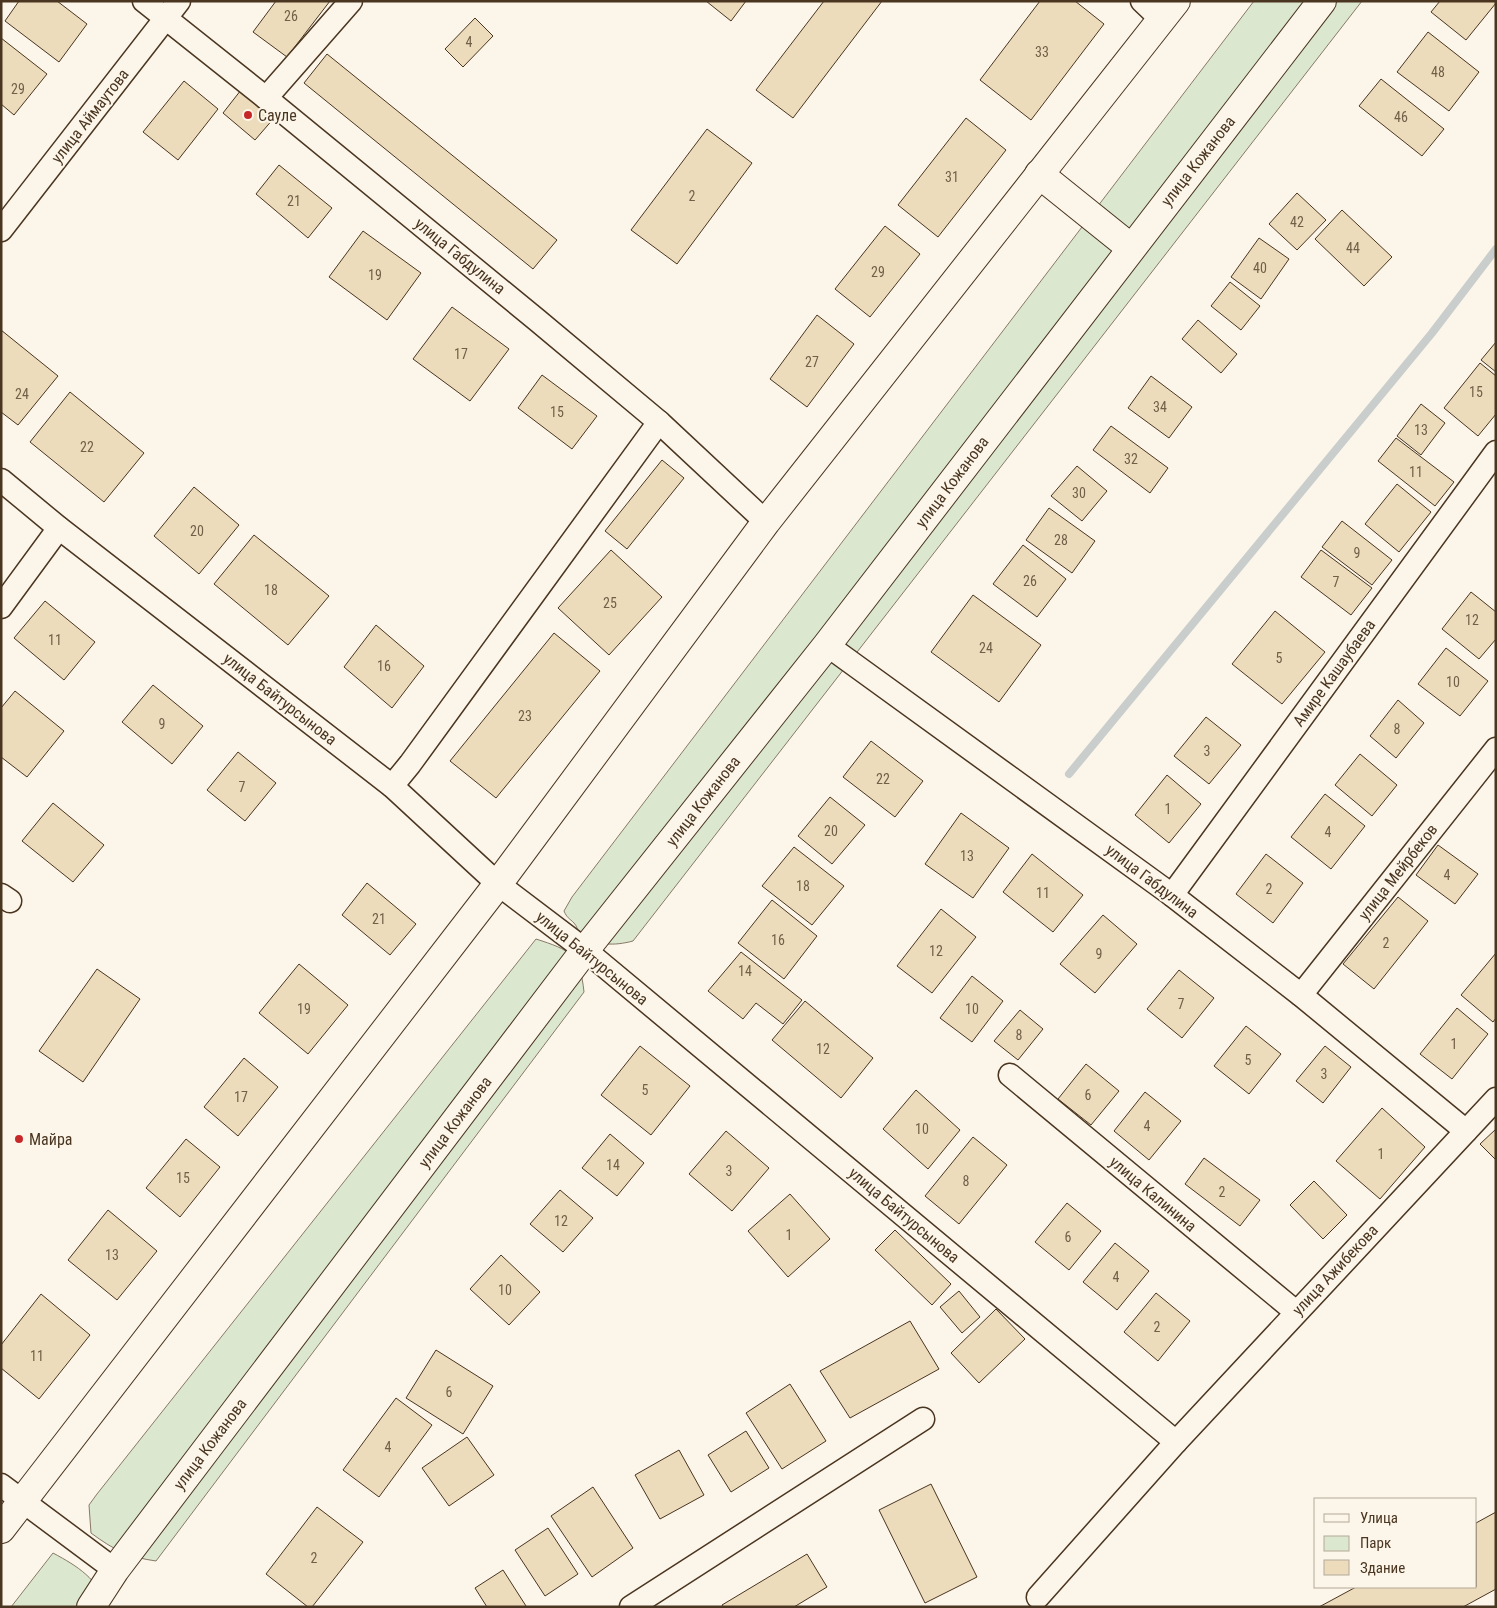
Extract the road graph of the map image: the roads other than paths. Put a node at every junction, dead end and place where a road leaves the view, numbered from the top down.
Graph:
1 (144, 1) edge
2 (351, 1) edge
3 (1142, 1) edge
4 (1322, 1) edge
5 (172, 10) edge
6 (1169, 10) edge
7 (266, 98) junction
8 (1039, 174) junction
9 (1, 230) edge
10 (1131, 248) junction
11 (658, 422) junction
12 (1496, 452) edge
13 (1, 480) edge
14 (766, 522) junction
15 (59, 528) junction
16 (1, 607) edge
17 (827, 645) junction
18 (1496, 749) edge
19 (392, 786) junction
20 (498, 884) junction
21 (1172, 894) junction
22 (585, 950) junction
23 (1300, 995) junction
24 (1010, 1075) dead end
25 (1496, 1099) edge
26 (1466, 1130) junction
27 (1296, 1312) junction
28 (923, 1419) dead end
29 (1176, 1442) junction
30 (1, 1485) edge
31 (22, 1503) junction
32 (1, 1529) edge
33 (115, 1570) junction
34 (1038, 1597) dead end
35 (91, 1607) edge
36 (631, 1607) edge

1 - 5 street, улица Габдулина
2 - 7 street
3 - 6 street
4 - 10 street, улица Кожанова
5 - 7 street, улица Габдулина
5 - 9 street, улица Аймаутова
6 - 8 street
7 - 11 street, улица Габдулина
8 - 10 street
8 - 14 street
10 - 17 street, улица Кожанова
11 - 14 street, улица Габдулина
11 - 19 street
12 - 21 street, Амире Кашаубаева
13 - 15 street, улица Байтурсынова
14 - 20 street
15 - 16 street
15 - 19 street, улица Байтурсынова
17 - 21 street, улица Габдулина
17 - 22 street, улица Кожанова
18 - 23 street, улица Мейрбеков
19 - 20 street, улица Байтурсынова
20 - 22 street, улица Байтурсынова
20 - 31 street
21 - 23 street, улица Габдулина
22 - 29 street, улица Байтурсынова
22 - 33 street, улица Кожанова
23 - 26 street, улица Габдулина
24 - 27 street, улица Калинина
25 - 26 street, улица Ажибекова
26 - 27 street, улица Ажибекова
27 - 29 street, улица Ажибекова
28 - 36 street
29 - 34 street, улица Ажибекова
30 - 31 street
31 - 32 street
31 - 33 street
33 - 35 street, улица Кожанова

